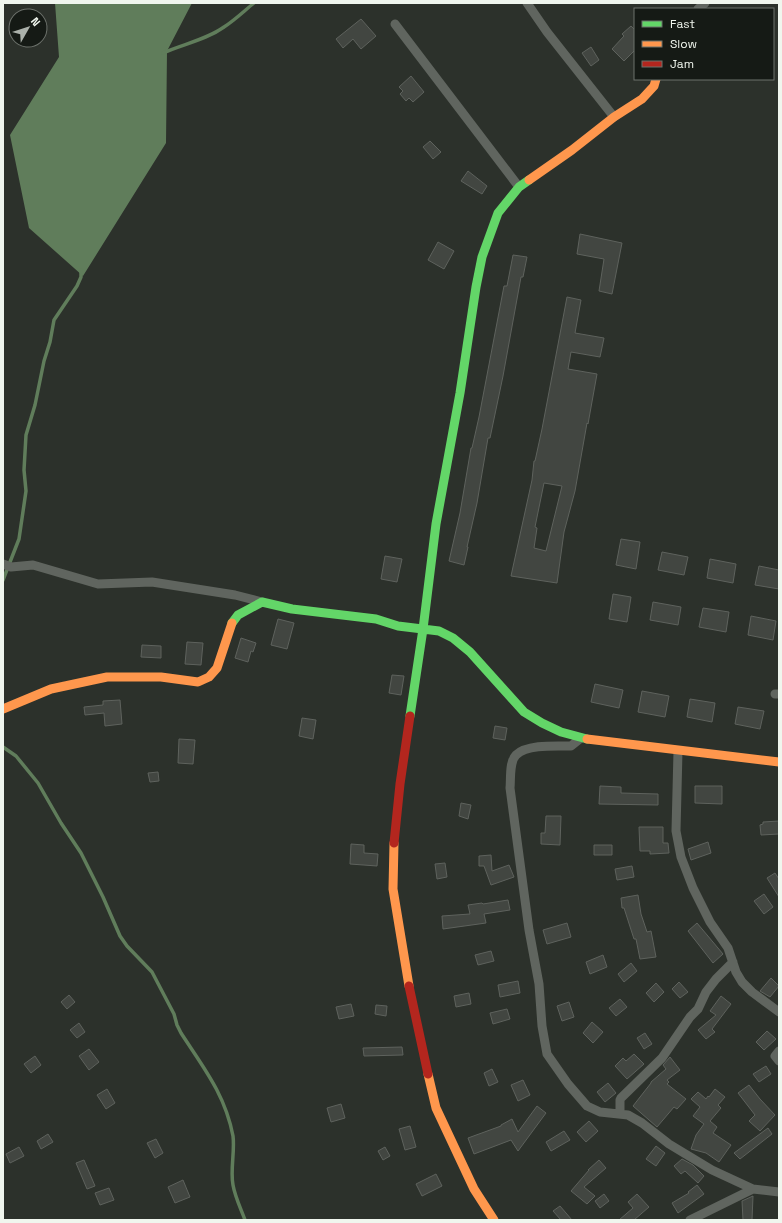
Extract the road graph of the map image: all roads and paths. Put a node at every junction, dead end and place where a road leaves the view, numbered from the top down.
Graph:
1 (527, 3) edge
2 (396, 24) dead end
3 (656, 80) edge
4 (614, 117) junction
5 (519, 187) junction
6 (3, 564) edge
7 (262, 602) junction
8 (423, 629) junction
9 (3, 709) edge
10 (581, 738) junction
11 (678, 751) junction
12 (779, 762) edge
13 (733, 962) junction
14 (779, 1012) edge
15 (779, 1051) edge
16 (779, 1061) edge
17 (620, 1114) junction
18 (753, 1189) junction
19 (779, 1192) edge
20 (494, 1220) edge
21 (690, 1220) edge

1 - 4 street
2 - 5 street
3 - 4 street
4 - 5 street
5 - 8 street
6 - 7 street
7 - 8 street
7 - 9 street
8 - 10 street
8 - 20 street
10 - 11 street
10 - 17 street
11 - 12 street
11 - 13 street
13 - 14 street
13 - 17 street
15 - 16 street
17 - 18 street
18 - 19 street
18 - 21 street

